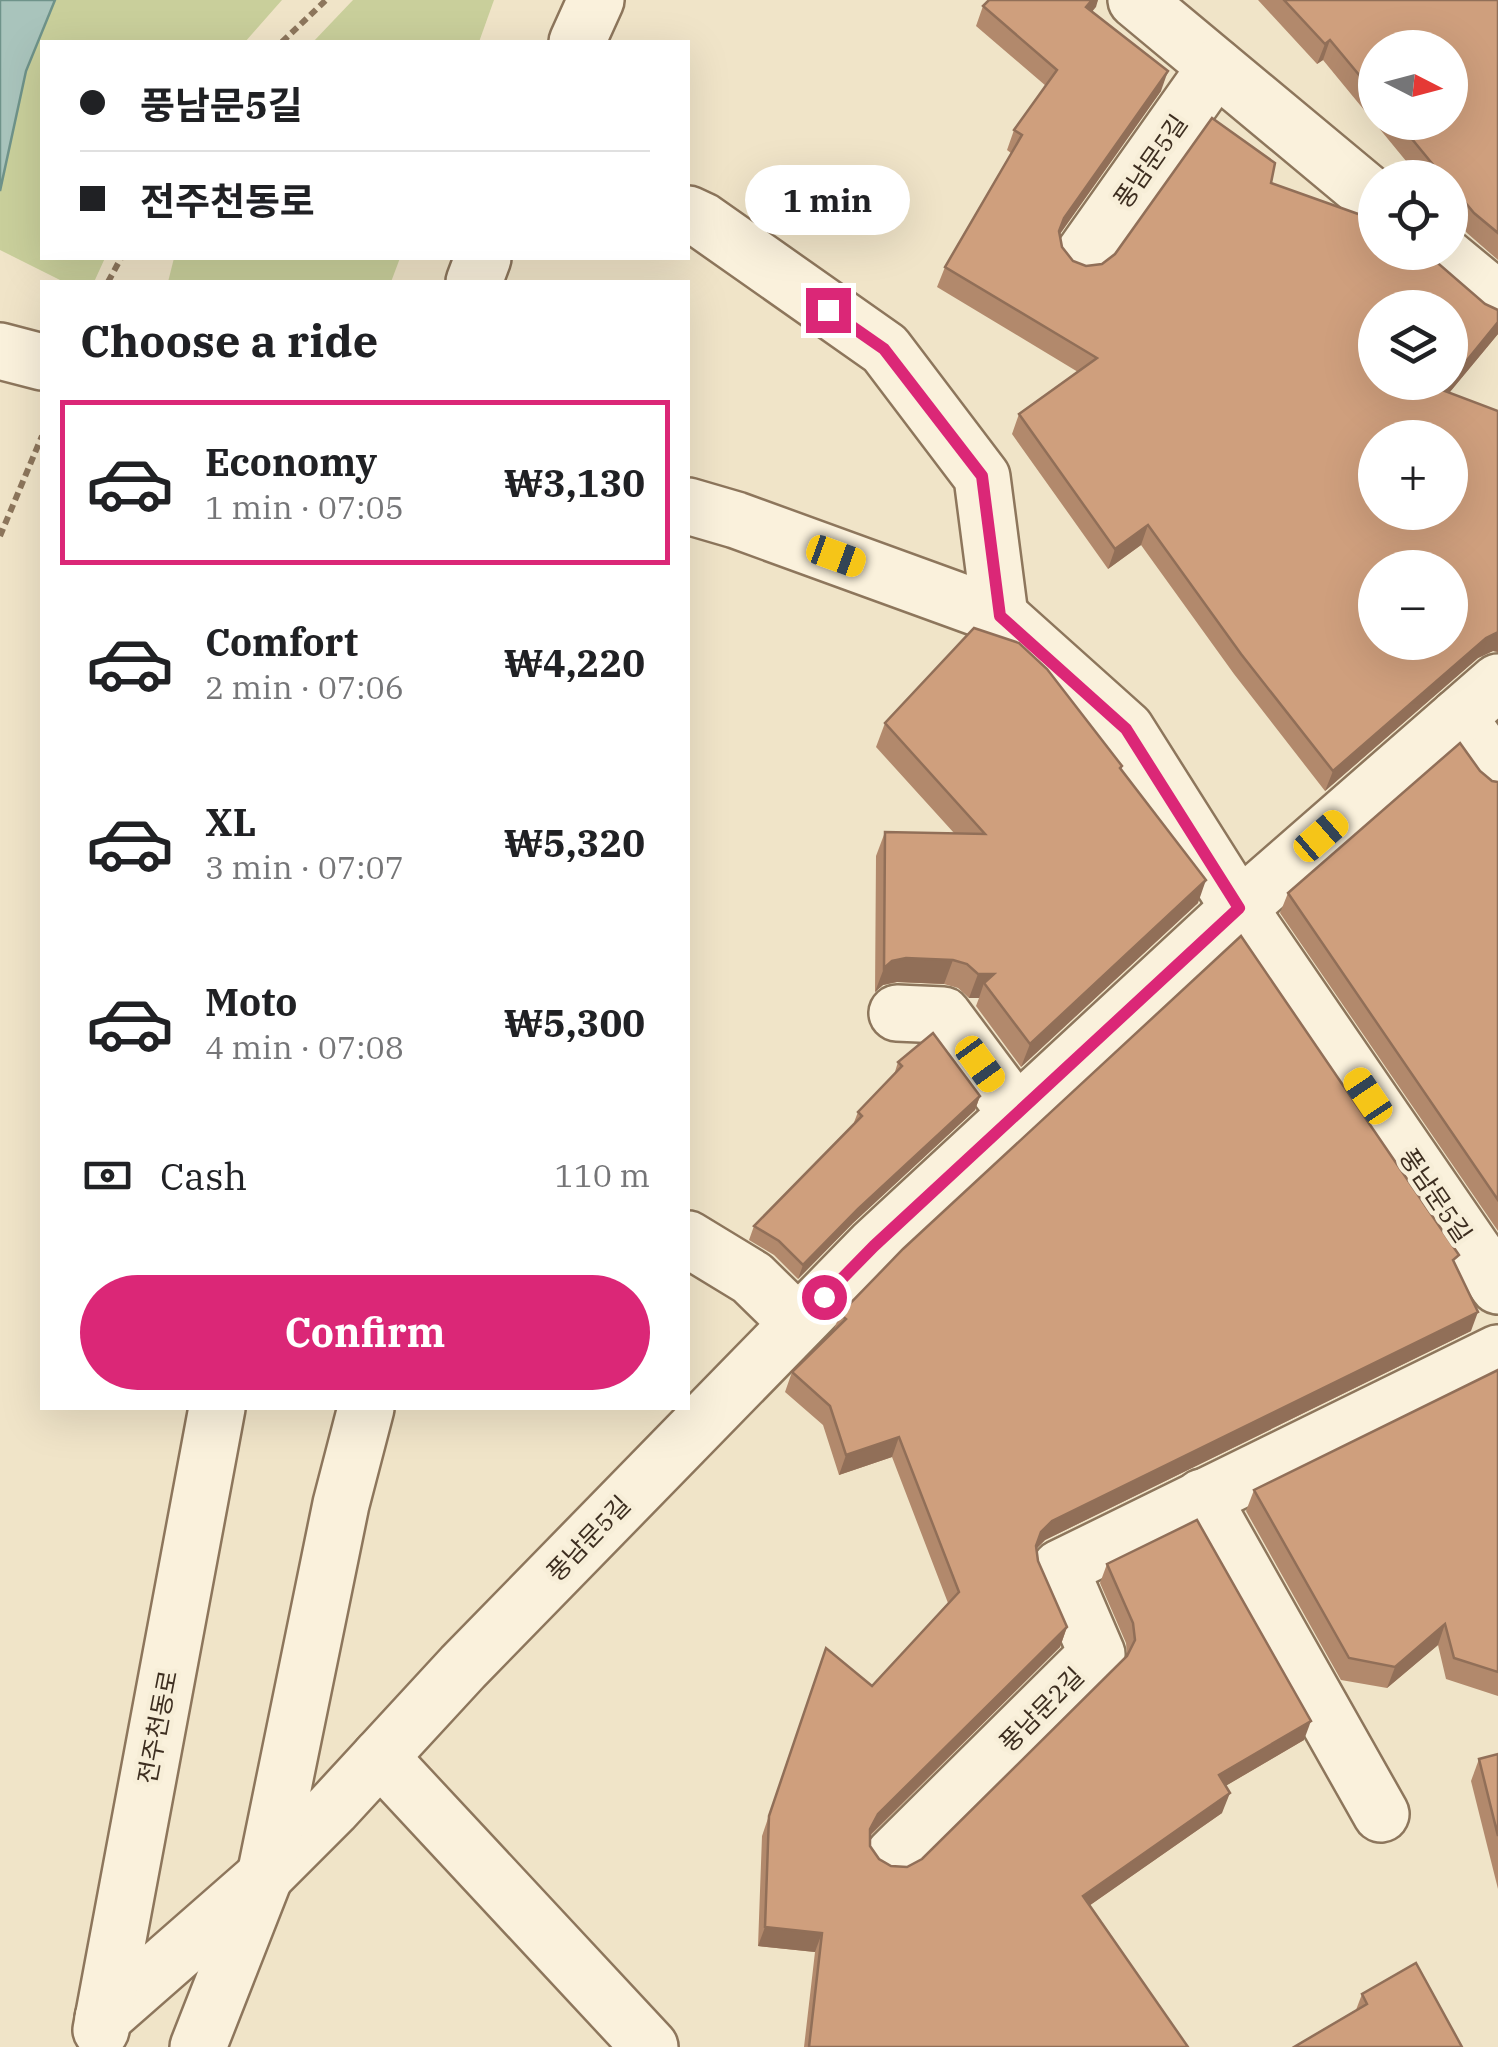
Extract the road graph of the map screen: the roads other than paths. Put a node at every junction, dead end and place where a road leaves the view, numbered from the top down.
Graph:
1 (596, 0) edge
2 (1136, 0) edge
3 (578, 40) edge
4 (1216, 67) junction
5 (1358, 184) edge
6 (690, 215) edge
7 (1084, 255) dead end
8 (1462, 270) edge
9 (1498, 300) edge
10 (0, 351) edge
11 (40, 361) edge
12 (690, 507) edge
13 (1000, 616) junction
14 (1498, 682) edge
15 (1458, 717) junction
16 (1498, 773) edge
17 (1239, 908) junction
18 (897, 1013) dead end
19 (1017, 1114) junction
20 (690, 1240) edge
21 (1498, 1285) edge
22 (798, 1322) junction
23 (1498, 1354) edge
24 (217, 1410) edge
25 (366, 1410) edge
26 (1202, 1498) junction
27 (380, 1757) junction
28 (1381, 1814) dead end
29 (892, 1856) dead end
30 (265, 1876) junction
31 (100, 2032) edge
32 (636, 2033) edge
33 (198, 2047) edge

1 - 3 street
2 - 4 street
4 - 5 street
4 - 7 street, 풍남문5길
6 - 13 street
8 - 9 street
10 - 11 street
12 - 13 street
13 - 17 street, 풍남문5길
14 - 15 street, 풍남문5길
15 - 16 street
15 - 17 street, 풍남문5길
17 - 19 street, 풍남문5길
17 - 21 street, 풍남문5길
18 - 19 street
19 - 22 street, 풍남문5길
20 - 22 street
22 - 27 street, 풍남문5길
23 - 26 street, 풍남문2길
24 - 31 street, 전주천동로
25 - 30 street
26 - 28 street
26 - 29 street, 풍남문2길
27 - 30 street, 풍남문5길
27 - 32 street
30 - 31 street, 풍남문5길
30 - 33 street

